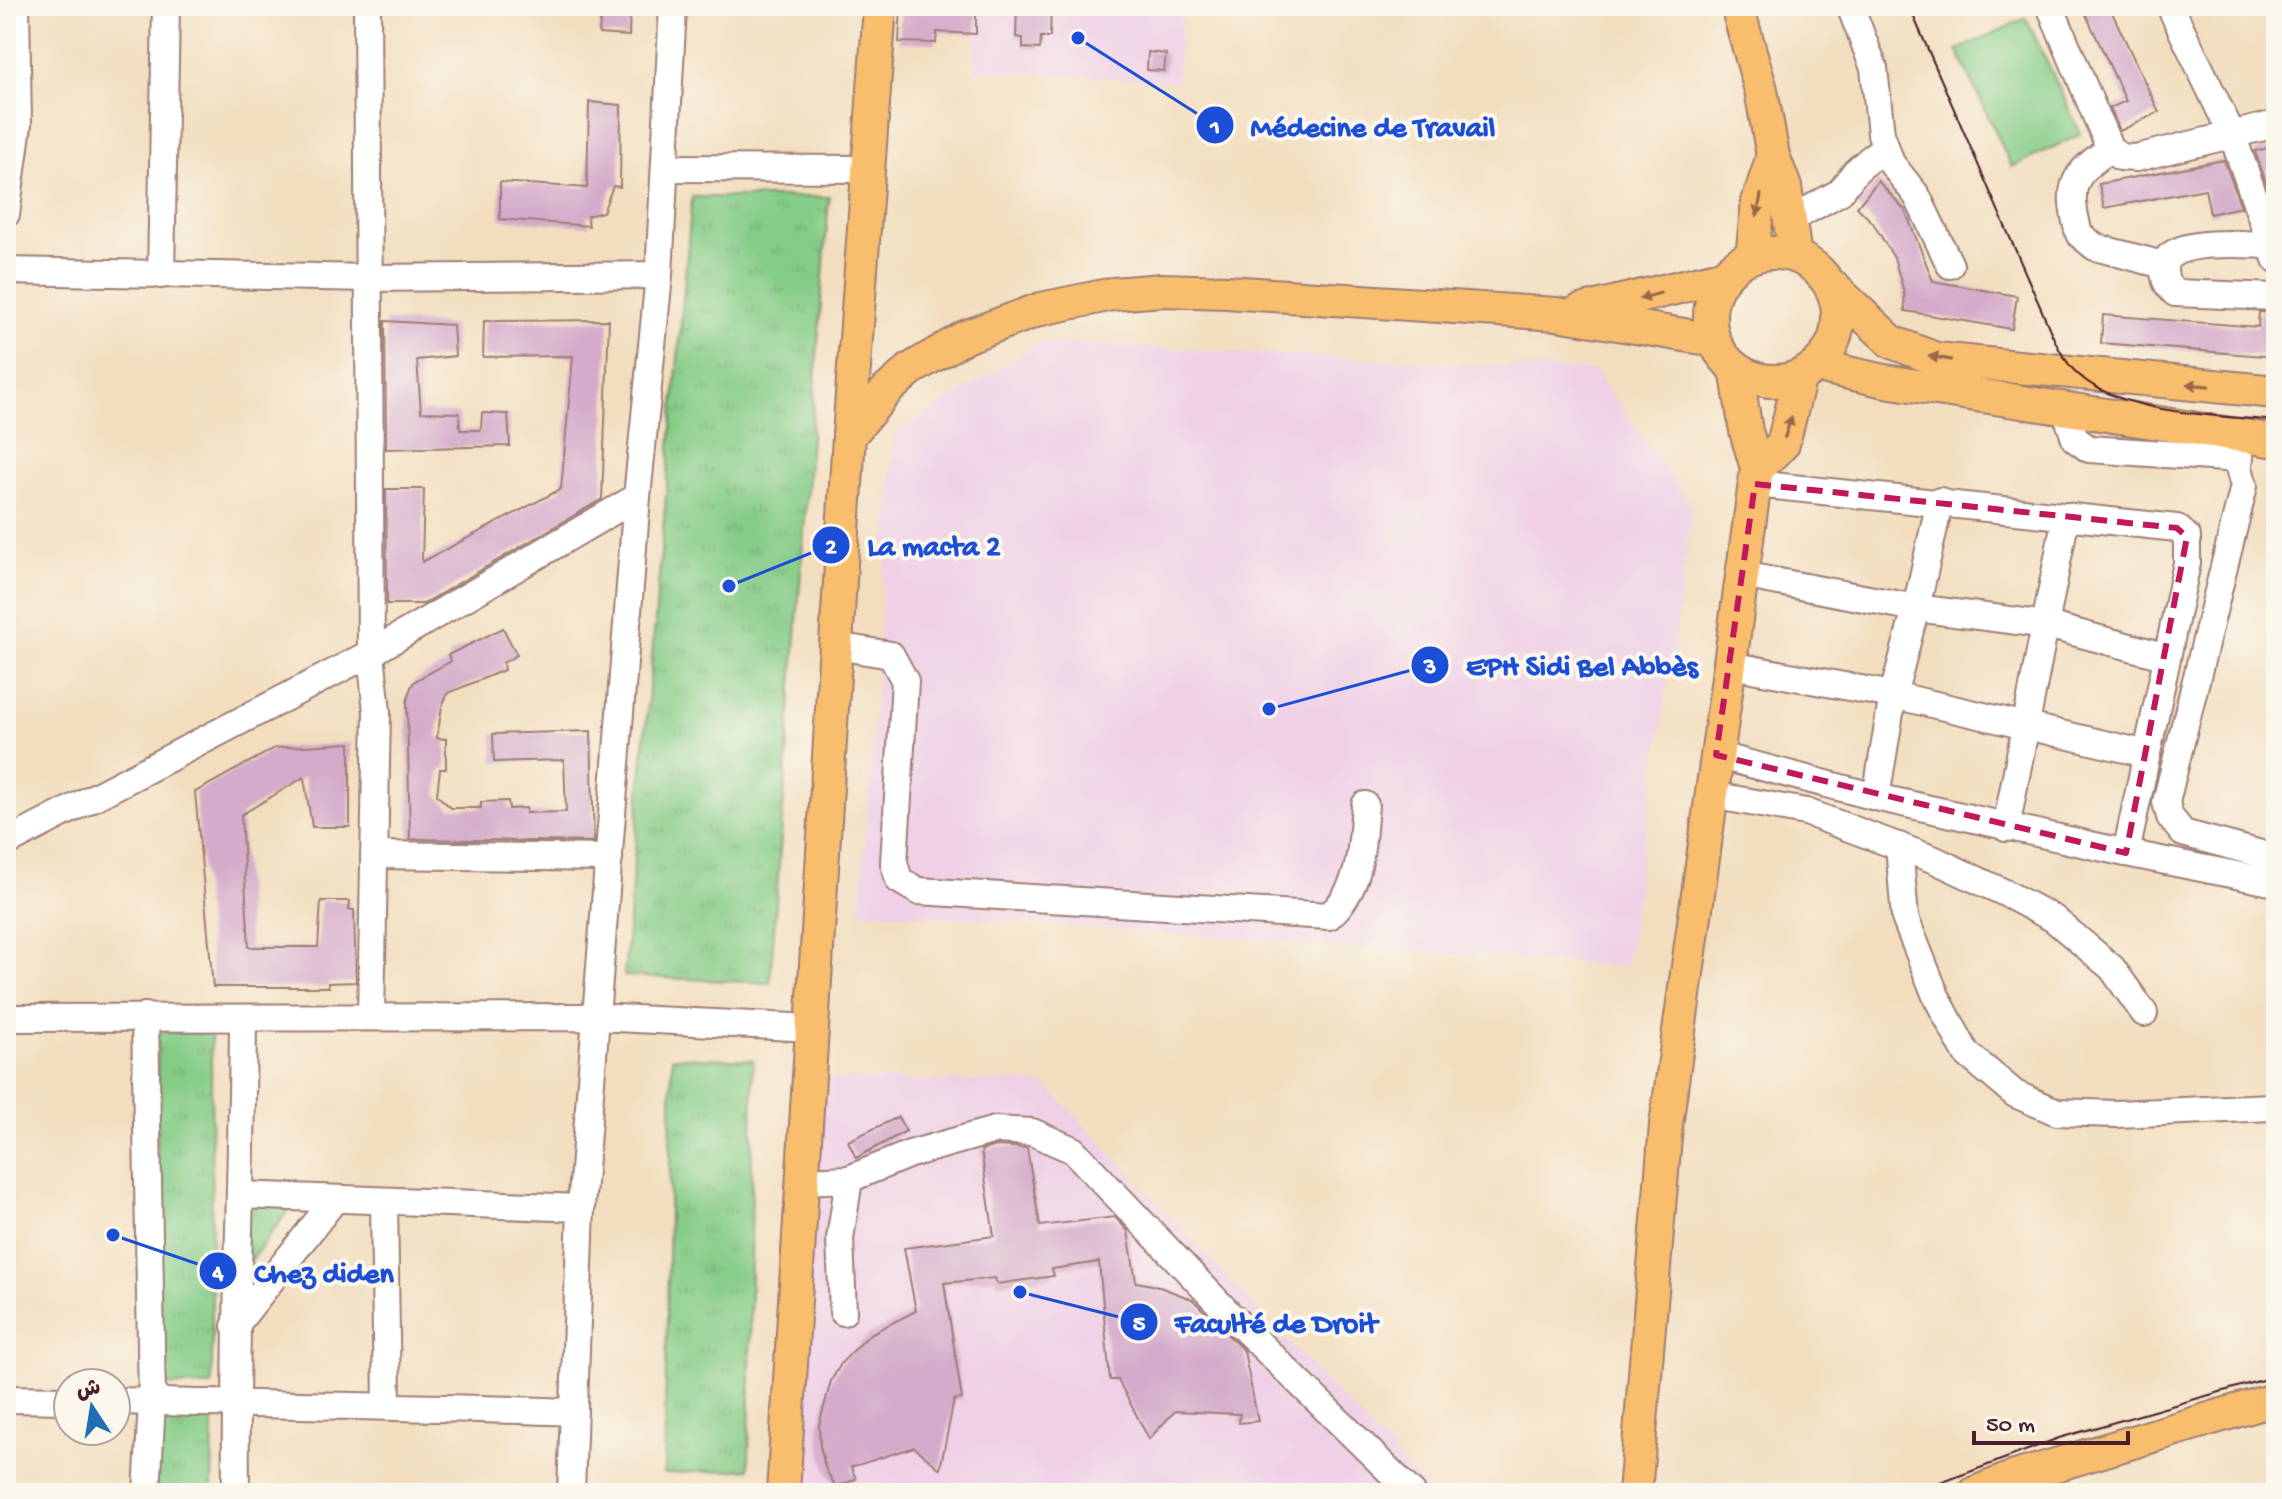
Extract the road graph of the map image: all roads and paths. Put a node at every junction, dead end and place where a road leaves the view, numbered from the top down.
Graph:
1 (16, 6) edge
2 (166, 6) edge
3 (367, 6) edge
4 (673, 6) edge
5 (880, 6) edge
6 (1737, 6) edge
7 (1850, 6) edge
8 (2050, 6) edge
9 (2170, 6) edge
10 (2276, 124) edge
11 (12, 125) edge
12 (2233, 137) junction
13 (1885, 146) junction
14 (2110, 149) junction
15 (1773, 156) junction
16 (666, 168) junction
17 (868, 169) junction
18 (6, 214) edge
19 (1790, 220) junction
20 (2272, 252) edge
21 (1752, 256) junction
22 (1795, 256) junction
23 (1950, 265) dead end
24 (2163, 265) junction
25 (6, 271) edge
26 (161, 275) junction
27 (659, 275) junction
28 (1725, 276) junction
29 (370, 278) junction
30 (1831, 285) junction
31 (2276, 297) edge
32 (1557, 314) junction
33 (1714, 340) junction
34 (1736, 369) junction
35 (1808, 371) junction
36 (2276, 392) edge
37 (849, 436) junction
38 (2276, 441) edge
39 (2235, 447) junction
40 (1756, 476) junction
41 (637, 497) junction
42 (1940, 501) junction
43 (2066, 516) junction
44 (1742, 575) junction
45 (1916, 608) junction
46 (2047, 625) junction
47 (836, 646) junction
48 (371, 653) junction
49 (2164, 656) junction
50 (1730, 665) junction
51 (1893, 695) junction
52 (2026, 724) junction
53 (2147, 754) junction
54 (1716, 755) junction
55 (1711, 795) junction
56 (1876, 797) junction
57 (1365, 805) dead end
58 (2006, 828) junction
59 (6, 843) edge
60 (1899, 846) junction
61 (2126, 853) junction
62 (374, 855) junction
63 (609, 858) junction
64 (2276, 858) edge
65 (2276, 883) edge
66 (2144, 1013) dead end
67 (145, 1016) junction
68 (371, 1016) junction
69 (596, 1017) junction
70 (6, 1018) edge
71 (243, 1019) junction
72 (812, 1028) junction
73 (2272, 1107) dead end
74 (849, 1179) junction
75 (802, 1181) junction
76 (241, 1195) junction
77 (335, 1199) junction
78 (384, 1201) junction
79 (581, 1208) junction
80 (843, 1312) dead end
81 (235, 1326) junction
82 (6, 1399) edge
83 (2276, 1399) edge
84 (52, 1400) edge
85 (132, 1401) edge
86 (152, 1402) junction
87 (387, 1404) junction
88 (235, 1406) junction
89 (574, 1412) junction
90 (147, 1493) edge
91 (236, 1493) edge
92 (571, 1493) edge
93 (783, 1493) edge
94 (1412, 1493) edge
95 (1635, 1493) edge
96 (1975, 1493) edge

1 - 11 street
2 - 26 street
3 - 29 street
4 - 16 street
5 - 17 main road
6 - 15 main road
7 - 13 street
8 - 14 street
9 - 12 street
10 - 12 street
11 - 18 street
12 - 14 street
12 - 20 street
13 - 19 street
13 - 23 street
14 - 24 street
15 - 19 main road
15 -> 21 main road
16 - 17 street
16 - 27 street
17 - 37 main road
19 - 22 main road
20 - 24 street
21 - 22 main road
21 - 28 main road
22 - 30 main road
24 - 31 street
25 - 26 street
26 - 29 street
27 - 29 street
27 - 41 street
28 -> 32 main road
28 - 33 main road
29 - 48 street
30 - 35 main road
36 -> 30 main road
32 - 33 main road
32 - 37 main road
33 - 34 main road
34 - 35 main road
34 - 40 main road
35 - 39 main road
40 -> 35 main road
37 - 47 main road
38 - 39 main road
39 - 64 street
40 - 42 street
40 - 44 main road
41 - 48 street
41 - 63 street
42 - 43 street
42 - 45 street
43 - 46 street
43 - 49 street
44 - 45 street
44 - 50 main road
45 - 46 street
45 - 51 street
46 - 49 street
46 - 52 street
47 - 57 street
47 - 72 main road
48 - 59 street
48 - 62 street
49 - 53 street
50 - 51 street
50 - 54 main road
51 - 52 street
51 - 56 street
52 - 53 street
52 - 58 street
53 - 61 street
54 - 55 main road
54 - 56 street
55 - 60 street
55 - 95 main road
56 - 58 street
58 - 61 street
60 - 66 street
60 - 73 street
61 - 65 street
62 - 63 street
62 - 68 street
63 - 69 street
67 - 70 street
67 - 71 street
67 - 86 street
68 - 69 street
68 - 71 street
69 - 72 street
69 - 79 street
71 - 76 street
72 - 75 main road
74 - 75 street
74 - 80 street
74 - 94 street
75 - 93 main road
76 - 77 street
76 - 81 street
77 - 78 street
77 - 81 street
78 - 79 street
78 - 87 street
79 - 89 street
81 - 88 street
82 - 84 street
83 - 96 main road
85 - 86 street
86 - 88 street
86 - 90 street
87 - 88 street
87 - 89 street
88 - 91 street
89 - 92 street

